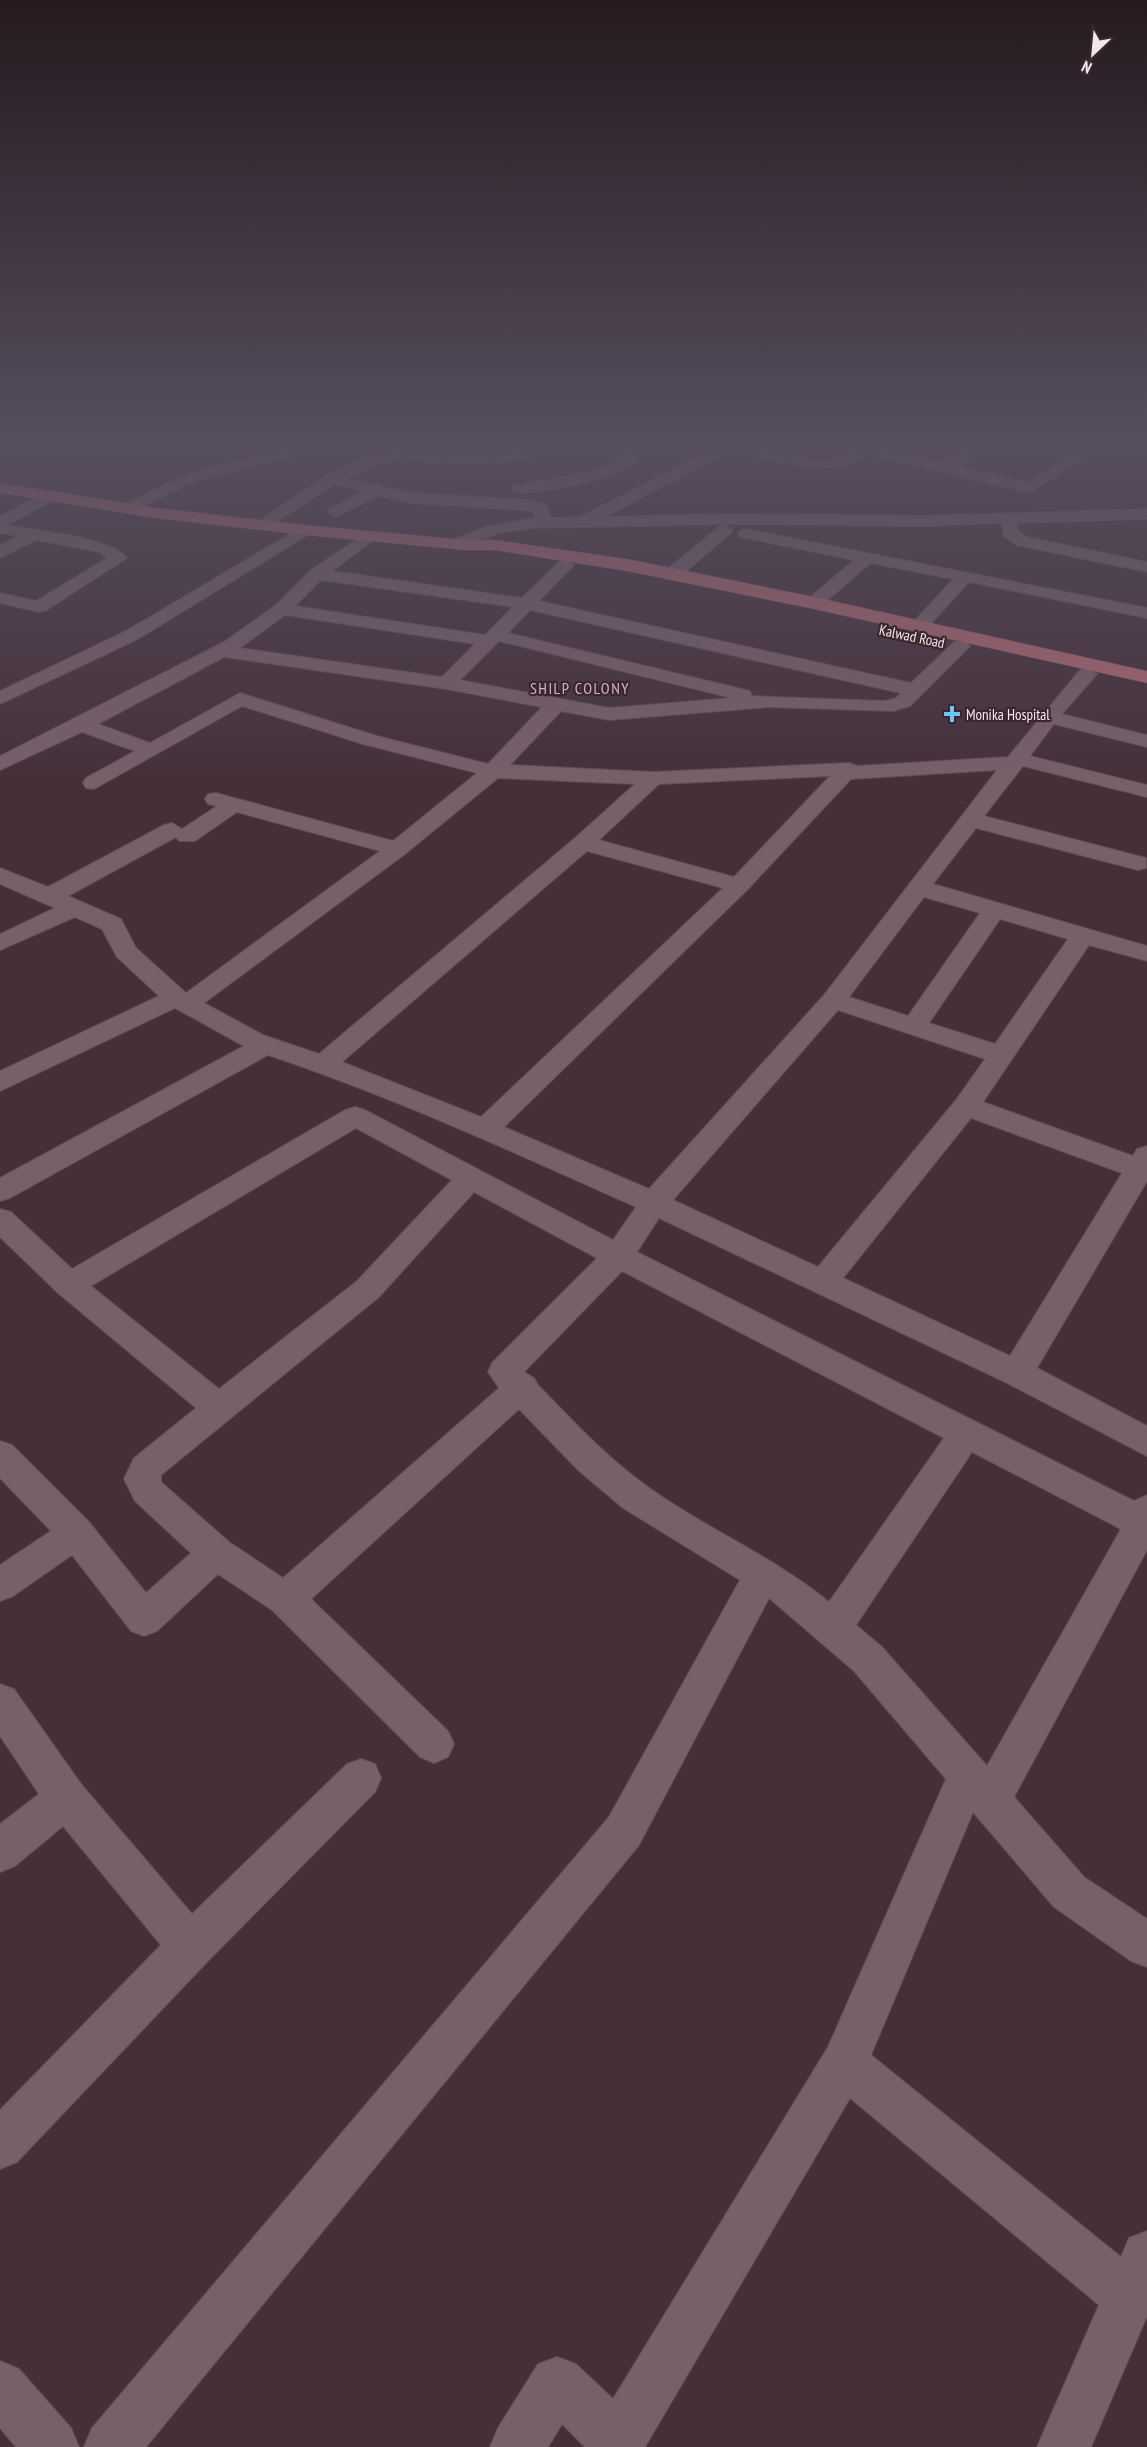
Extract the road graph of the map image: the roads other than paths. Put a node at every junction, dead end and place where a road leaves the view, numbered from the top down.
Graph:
1 (117, 557) edge
2 (260, 557) edge
3 (340, 557) edge
4 (519, 557) edge
5 (569, 557) edge
6 (691, 557) edge
7 (867, 557) edge
8 (874, 557) edge
9 (1030, 557) edge
10 (1100, 557) edge
11 (1028, 560) dead end
12 (566, 565) junction
13 (1147, 567) edge
14 (317, 574) junction
15 (672, 574) junction
16 (965, 576) junction
17 (1058, 596) junction
18 (0, 598) edge
19 (814, 603) junction
20 (527, 604) junction
21 (282, 609) junction
22 (1045, 610) dead end
23 (1147, 613) edge
24 (919, 626) junction
25 (492, 638) junction
26 (961, 646) junction
27 (222, 651) junction
28 (1088, 674) junction
29 (1147, 677) edge
30 (446, 683) junction
31 (1147, 687) edge
32 (915, 690) junction
33 (1, 696) edge
34 (769, 701) junction
35 (556, 704) junction
36 (1049, 717) junction
37 (81, 725) junction
38 (1147, 741) edge
39 (151, 750) junction
40 (1017, 761) junction
41 (0, 764) edge
42 (500, 772) junction
43 (845, 773) junction
44 (653, 778) junction
45 (94, 783) dead end
46 (1147, 791) edge
47 (626, 803) junction
48 (973, 820) junction
49 (583, 843) junction
50 (397, 849) junction
51 (1138, 863) dead end
52 (0, 875) edge
53 (739, 885) junction
54 (920, 888) junction
55 (63, 902) junction
56 (995, 909) junction
57 (1083, 934) junction
58 (0, 943) edge
59 (1147, 954) edge
60 (833, 1000) junction
61 (181, 1001) junction
62 (914, 1027) junction
63 (266, 1045) junction
64 (1000, 1055) junction
65 (323, 1064) junction
66 (0, 1082) edge
67 (966, 1107) junction
68 (485, 1129) junction
69 (1145, 1165) edge
70 (470, 1178) junction
71 (0, 1191) edge
72 (654, 1203) junction
73 (0, 1220) edge
74 (618, 1256) junction
75 (824, 1281) junction
76 (69, 1285) junction
77 (1017, 1373) junction
78 (522, 1387) junction
79 (219, 1408) junction
80 (966, 1433) junction
81 (1147, 1442) edge
82 (0, 1455) edge
83 (1145, 1517) edge
84 (76, 1533) junction
85 (216, 1553) junction
86 (762, 1575) junction
87 (0, 1585) edge
88 (285, 1599) junction
89 (833, 1627) junction
90 (0, 1702) edge
91 (434, 1744) dead end
92 (361, 1778) dead end
93 (979, 1787) junction
94 (66, 1798) junction
95 (0, 1851) edge
96 (191, 1946) junction
97 (1147, 1946) edge
98 (844, 2063) junction
99 (0, 2145) edge
100 (1138, 2277) edge
101 (0, 2388) edge
102 (621, 2444) edge
103 (52, 2447) edge
104 (111, 2447) edge
105 (518, 2447) edge
106 (1064, 2447) edge

1 - 18 street
2 - 33 street
3 - 14 street
4 - 12 main road, Kalwad Road
5 - 15 main road, Kalwad Road
6 - 15 street
7 - 19 street
8 - 16 street
9 - 11 street
10 - 13 street
12 - 20 street
12 - 26 main road, Kalwad Road
14 - 20 street
14 - 21 street
15 - 19 main road, Kalwad Road
16 - 17 street
16 - 24 street
17 - 22 street
17 - 23 street
19 - 24 main road, Kalwad Road
20 - 25 street
20 - 32 street
21 - 25 street
21 - 27 street
24 - 29 main road, Kalwad Road
25 - 30 street
25 - 34 street
26 - 28 main road, Kalwad Road
26 - 32 street
27 - 30 street
27 - 37 street
28 - 31 main road, Kalwad Road
28 - 36 street
30 - 35 street
32 - 34 street
34 - 35 street
35 - 42 street
36 - 38 street
36 - 40 street
37 - 39 street
37 - 41 street
39 - 42 street
39 - 45 street
40 - 43 street
40 - 46 street
40 - 48 street
42 - 44 street
42 - 47 street
42 - 50 street
43 - 44 street
43 - 53 street
44 - 47 street
47 - 49 street
48 - 51 street
48 - 54 street
49 - 53 street
49 - 65 street
50 - 55 street
50 - 61 street
52 - 55 street
53 - 68 street
54 - 56 street
54 - 60 street
55 - 58 street
55 - 61 street
56 - 57 street
56 - 62 street
57 - 59 street
57 - 64 street
60 - 62 street
60 - 72 street
61 - 63 street
61 - 66 street
62 - 64 street
63 - 65 street
63 - 71 street
64 - 67 street
65 - 68 street
67 - 69 street
67 - 75 street
68 - 72 street
69 - 77 street
70 - 74 street
70 - 76 street
70 - 79 street
72 - 74 street
72 - 75 street
73 - 76 street
74 - 78 street
74 - 80 street
75 - 77 street
76 - 79 street
77 - 81 street
78 - 86 street
78 - 88 street
79 - 85 street
80 - 83 street
80 - 89 street
82 - 84 street
83 - 93 street
84 - 85 street
84 - 87 street
85 - 88 street
86 - 89 street
86 - 104 street
88 - 91 street
89 - 93 street
90 - 94 street
92 - 96 street
93 - 97 street
93 - 98 street
94 - 95 street
94 - 96 street
96 - 99 street
98 - 100 street
98 - 102 street
100 - 106 street
101 - 103 street
102 - 105 street

